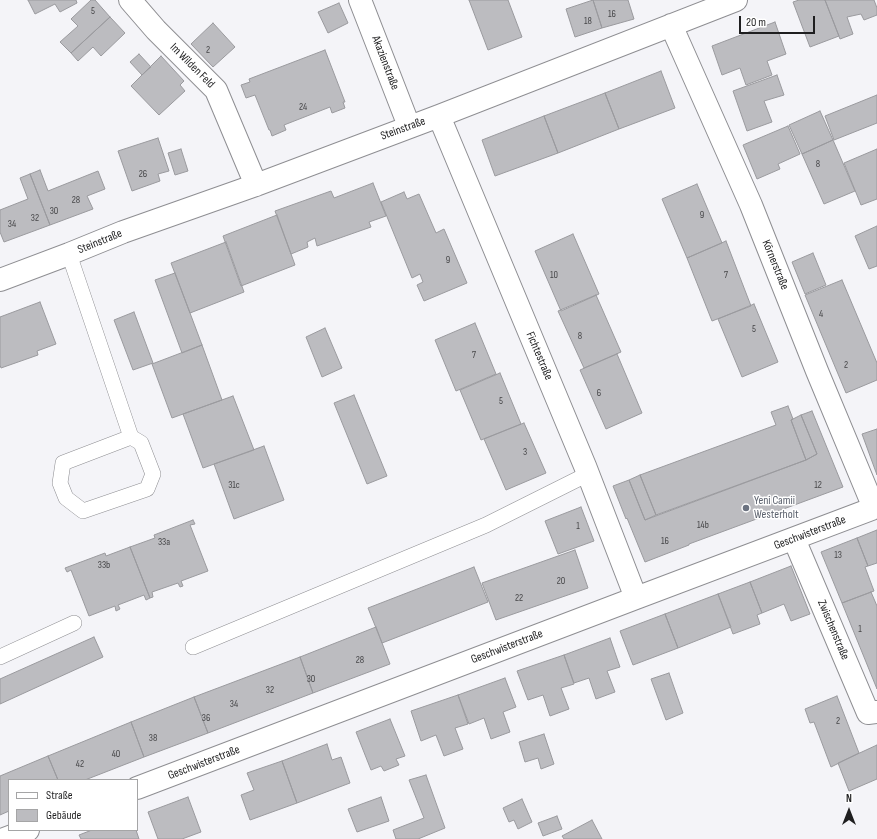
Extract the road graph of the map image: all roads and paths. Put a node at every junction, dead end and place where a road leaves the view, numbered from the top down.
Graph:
1 (130, 0) edge
2 (360, 0) edge
3 (736, 0) edge
4 (700, 6) edge
5 (671, 25) junction
6 (439, 116) junction
7 (409, 126) junction
8 (256, 185) junction
9 (69, 254) junction
10 (0, 280) edge
11 (131, 437) junction
12 (588, 474) junction
13 (876, 508) edge
14 (794, 538) junction
15 (636, 598) junction
16 (74, 623) dead end
17 (193, 647) dead end
18 (0, 657) edge
19 (877, 712) edge
20 (138, 788) edge
21 (25, 831) edge
22 (4, 839) edge

1 - 8 street, Im Wilden Feld
2 - 7 street, Akazienstraße
3 - 4 street, Steinstraße
4 - 5 street, Steinstraße
5 - 6 street, Steinstraße
5 - 13 street, Körnerstraße
6 - 7 street, Steinstraße
6 - 12 street, Fichtestraße
7 - 8 street, Steinstraße
8 - 9 street, Steinstraße
9 - 10 street, Steinstraße
9 - 11 lane, Steinstraße
11 - 11 lane, Steinstraße
12 - 15 street, Fichtestraße
12 - 17 lane
13 - 14 street, Geschwisterstraße
14 - 15 street, Geschwisterstraße
14 - 19 street, Zwischenstraße
15 - 20 street, Geschwisterstraße
16 - 18 lane
21 - 22 street

